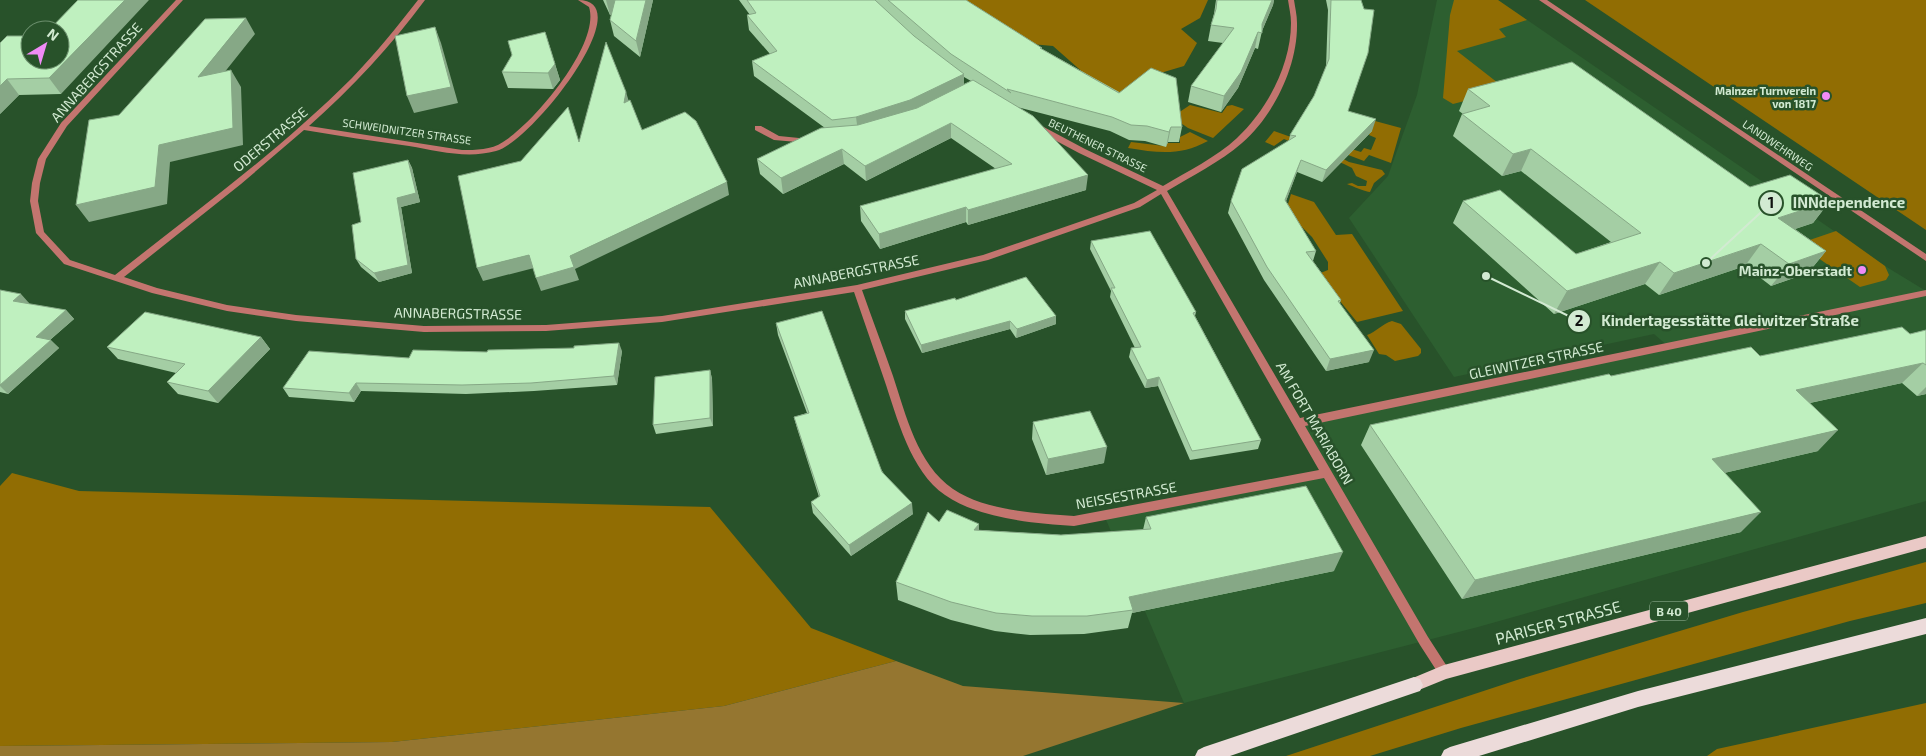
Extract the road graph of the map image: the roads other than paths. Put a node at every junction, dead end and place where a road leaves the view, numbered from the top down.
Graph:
1 (180, 0) edge
2 (422, 0) edge
3 (582, 0) edge
4 (1291, 0) edge
5 (1542, 0) edge
6 (1025, 121) edge
7 (304, 128) junction
8 (758, 128) dead end
9 (820, 140) edge
10 (1162, 189) junction
11 (1926, 258) edge
12 (116, 279) junction
13 (857, 288) junction
14 (1926, 293) edge
15 (1298, 424) junction
16 (1326, 473) junction
17 (1926, 542) edge
18 (1926, 626) edge
19 (1444, 672) junction
20 (1414, 685) joint
21 (1204, 756) edge
22 (1450, 756) edge

1 - 12 street, ANNABERGSTRASSE
2 - 7 street, ODERSTRASSE
3 - 7 street, SCHWEIDNITZER STRASSE
4 - 10 street, ANNABERGSTRASSE
5 - 11 street, LANDWEHRWEG
6 - 10 street, BEUTHENER STRASSE
7 - 12 street, ODERSTRASSE
8 - 9 street
10 - 13 street, ANNABERGSTRASSE
10 - 15 street, AM FORT MARIABORN
12 - 13 street, ANNABERGSTRASSE
13 - 16 street, NEISSESTRASSE
14 - 15 street, GLEIWITZER STRASSE
15 - 16 street, AM FORT MARIABORN
16 - 19 street, AM FORT MARIABORN
17 - 19 main road, PARISER STRASSE / B 40
18 - 22 highway
19 - 20 main road, PARISER STRASSE / B 40
20 - 21 highway, PARISER STRASSE / B 40

